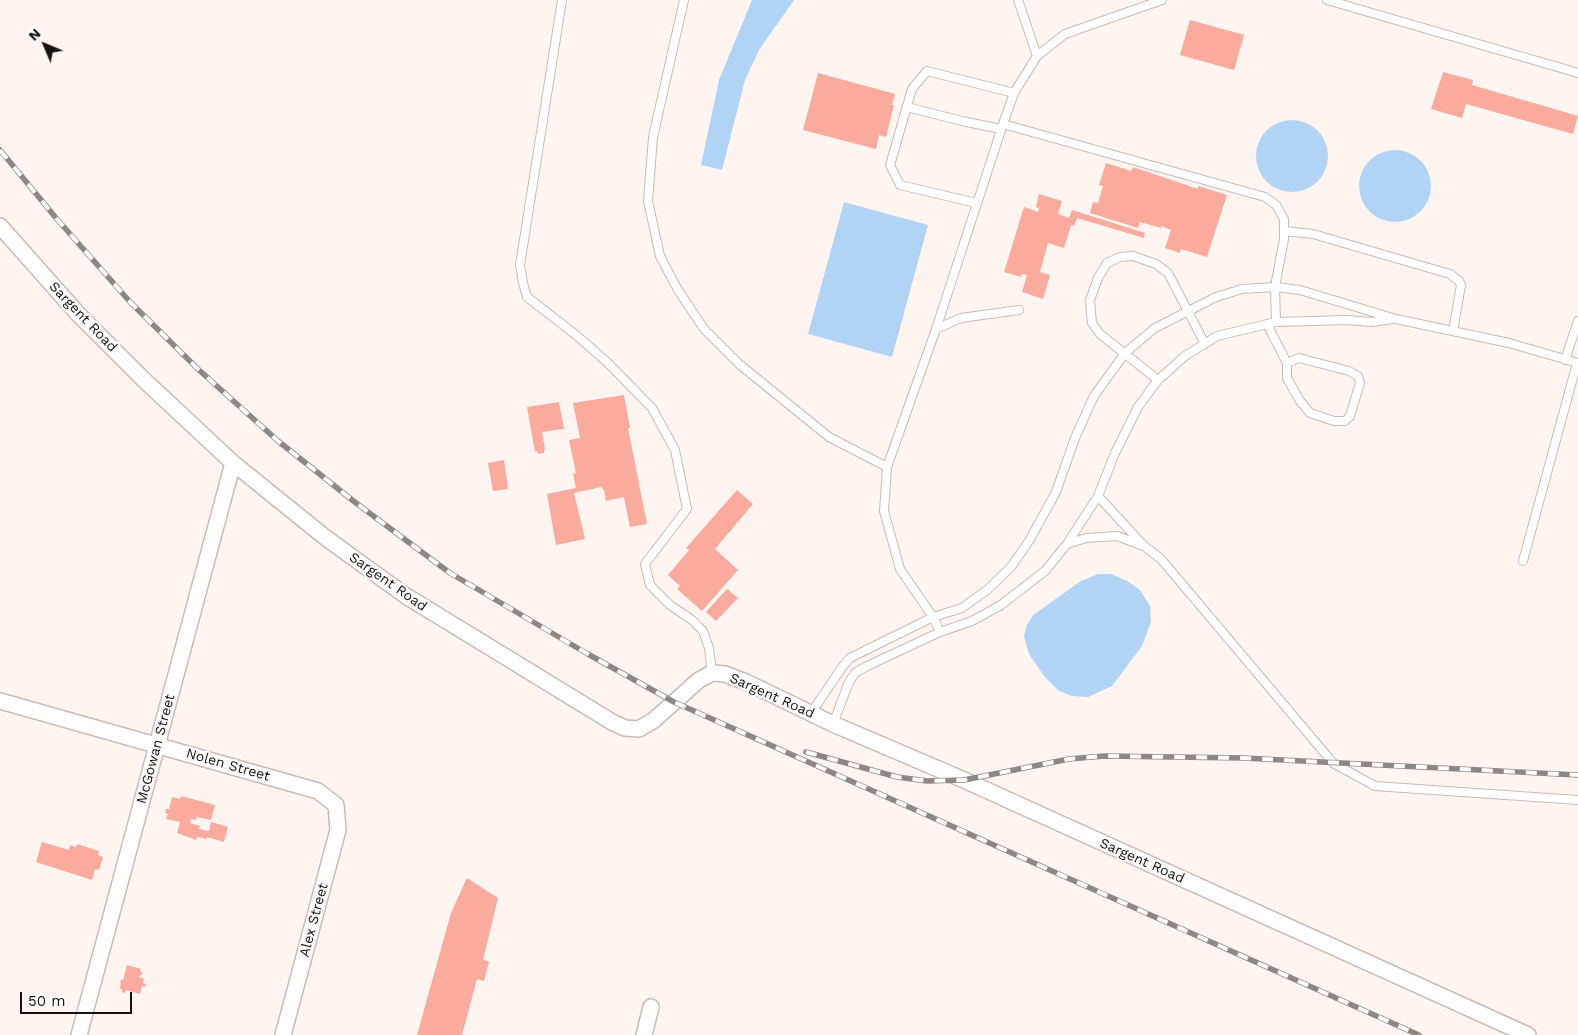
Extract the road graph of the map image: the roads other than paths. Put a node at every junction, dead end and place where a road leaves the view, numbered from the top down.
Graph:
1 (562, 0) edge
2 (684, 0) edge
3 (1018, 0) edge
4 (1162, 0) edge
5 (1327, 0) edge
6 (1037, 56) junction
7 (1578, 73) edge
8 (1014, 93) junction
9 (907, 107) junction
10 (1002, 126) junction
11 (976, 204) junction
12 (0, 226) edge
13 (1284, 231) junction
14 (1275, 287) junction
15 (1019, 310) dead end
16 (1187, 311) junction
17 (1396, 319) junction
18 (1578, 321) edge
19 (1276, 322) junction
20 (1267, 324) junction
21 (936, 329) junction
22 (1453, 331) junction
23 (1205, 344) junction
24 (1125, 353) junction
25 (1565, 360) junction
26 (1287, 363) junction
27 (1577, 363) edge
28 (1158, 380) junction
29 (233, 463) junction
30 (887, 467) junction
31 (1098, 496) junction
32 (1067, 544) junction
33 (1143, 545) junction
34 (1523, 561) dead end
35 (933, 617) junction
36 (940, 632) junction
37 (712, 673) junction
38 (0, 701) edge
39 (811, 713) junction
40 (833, 724) junction
41 (157, 745) junction
42 (1578, 800) edge
43 (336, 805) joint
44 (651, 1007) dead end
45 (79, 1035) edge
46 (283, 1035) edge
47 (644, 1035) edge
48 (1528, 1035) edge

1 - 37 lane
2 - 30 lane
3 - 6 lane
4 - 6 lane
5 - 7 lane
6 - 8 lane
8 - 9 lane
8 - 10 lane
9 - 10 lane
9 - 11 lane
10 - 11 lane
10 - 13 lane
11 - 21 lane
12 - 29 street, Sargent Road
13 - 14 lane
13 - 22 lane
14 - 16 lane
14 - 17 lane
14 - 19 lane
15 - 21 lane
16 - 23 lane
16 - 24 lane
16 - 24 lane
17 - 19 lane
17 - 22 lane
18 - 25 lane
19 - 20 lane
20 - 23 lane
20 - 26 lane
21 - 30 lane
22 - 25 lane
23 - 28 lane
24 - 28 lane
24 - 35 lane
25 - 27 lane
26 - 26 lane
27 - 34 lane
28 - 31 lane
29 - 37 street, Sargent Road
29 - 41 street, McGowan Street
30 - 35 lane
31 - 32 lane
31 - 33 lane
32 - 33 lane
32 - 36 lane
33 - 42 lane
35 - 36 lane
35 - 39 lane
36 - 40 lane
37 - 39 street, Sargent Road
38 - 41 street, Nolen Street
39 - 40 street, Sargent Road
40 - 48 street, Sargent Road
41 - 43 street, Nolen Street
41 - 45 street, McGowan Street
43 - 46 street, Alex Street
44 - 47 street

